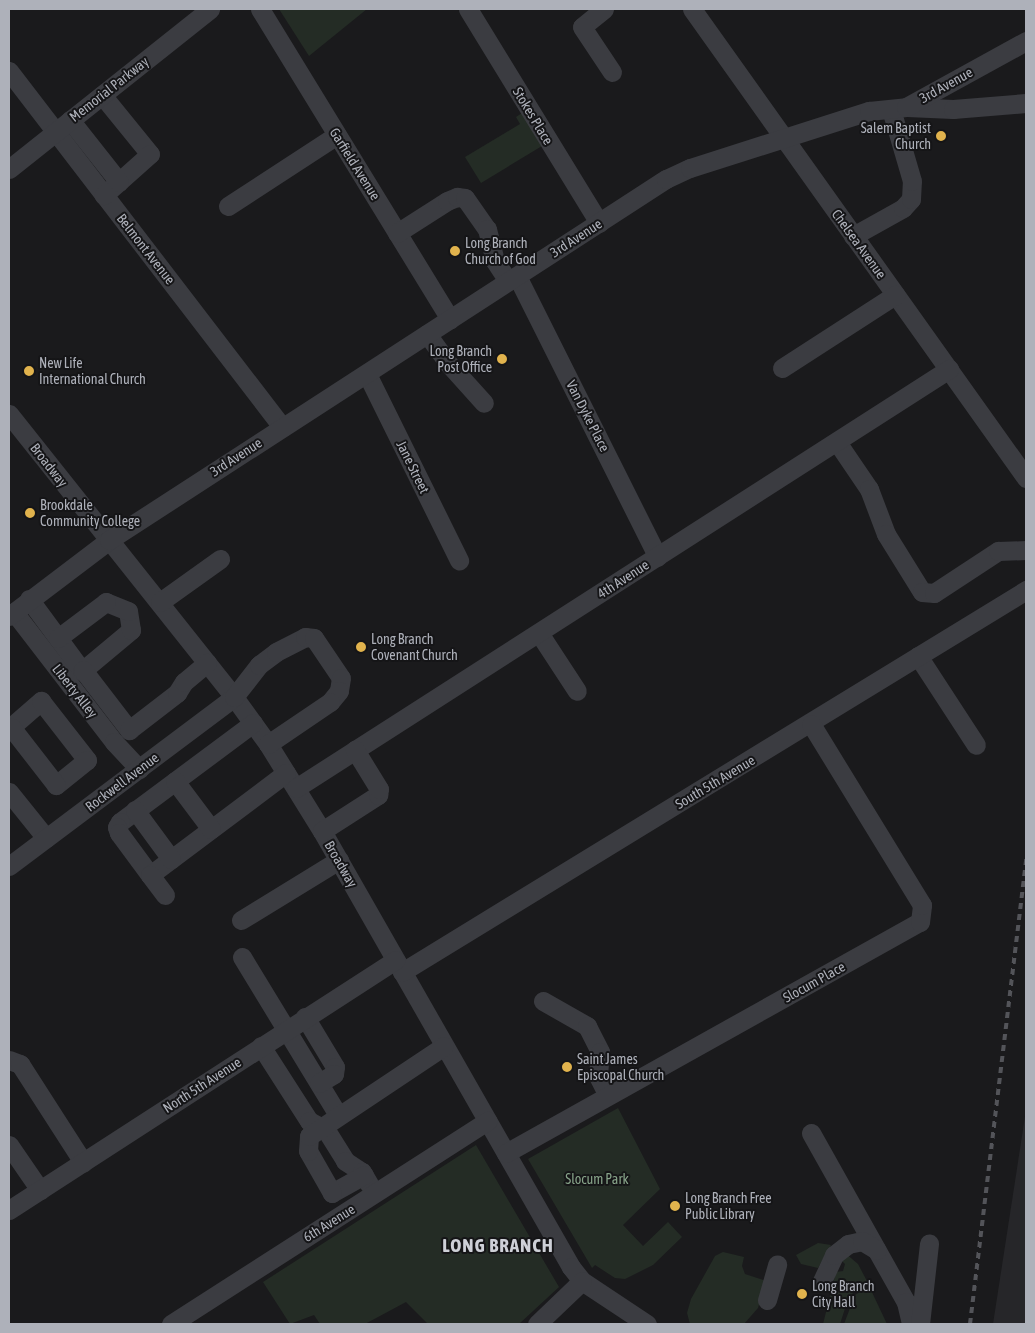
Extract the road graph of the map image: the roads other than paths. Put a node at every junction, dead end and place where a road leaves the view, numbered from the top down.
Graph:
1 (210, 9) edge
2 (260, 9) edge
3 (468, 9) edge
4 (604, 9) edge
5 (692, 9) edge
6 (1026, 41) edge
7 (9, 71) edge
8 (612, 72) dead end
9 (102, 95) junction
10 (1026, 103) edge
11 (898, 108) junction
12 (70, 120) junction
13 (54, 132) junction
14 (337, 135) junction
15 (784, 138) junction
16 (9, 169) edge
17 (119, 182) junction
18 (104, 195) junction
19 (228, 206) dead end
20 (599, 223) junction
21 (397, 233) junction
22 (853, 236) junction
23 (513, 278) junction
24 (895, 295) junction
25 (450, 319) junction
26 (427, 334) junction
27 (782, 368) dead end
28 (949, 369) junction
29 (367, 374) junction
30 (484, 403) dead end
31 (9, 414) edge
32 (282, 427) junction
33 (837, 442) junction
34 (1026, 478) edge
35 (109, 540) junction
36 (1026, 550) edge
37 (658, 557) junction
38 (220, 559) dead end
39 (459, 560) dead end
40 (1026, 590) edge
41 (155, 597) junction
42 (29, 600) junction
43 (128, 611) junction
44 (11, 614) edge
45 (539, 633) junction
46 (58, 638) junction
47 (918, 656) junction
48 (207, 663) junction
49 (82, 670) junction
50 (66, 680) junction
51 (577, 691) dead end
52 (234, 697) junction
53 (42, 701) junction
54 (253, 723) junction
55 (811, 724) junction
56 (10, 728) edge
57 (113, 740) junction
58 (268, 744) junction
59 (976, 745) dead end
60 (355, 750) junction
61 (88, 760) junction
62 (139, 769) junction
63 (175, 781) junction
64 (291, 781) junction
65 (9, 792) edge
66 (135, 810) junction
67 (211, 829) junction
68 (322, 831) junction
69 (46, 838) junction
70 (171, 859) junction
71 (339, 860) junction
72 (9, 866) edge
73 (150, 875) junction
74 (164, 895) dead end
75 (241, 920) dead end
76 (242, 957) dead end
77 (398, 966) junction
78 (543, 1001) dead end
79 (306, 1018) junction
80 (287, 1029) junction
81 (261, 1046) junction
82 (444, 1046) junction
83 (9, 1060) edge
84 (319, 1083) junction
85 (608, 1096) junction
86 (338, 1115) junction
87 (487, 1121) junction
88 (321, 1126) junction
89 (811, 1134) dead end
90 (9, 1145) edge
91 (506, 1152) junction
92 (82, 1162) junction
93 (364, 1175) junction
94 (40, 1190) junction
95 (375, 1194) junction
96 (9, 1210) edge
97 (929, 1244) dead end
98 (869, 1245) junction
99 (777, 1264) dead end
100 (582, 1281) junction
101 (822, 1281) dead end
102 (767, 1300) dead end
103 (171, 1324) edge
104 (537, 1324) edge
105 (647, 1324) edge
106 (911, 1324) edge
107 (920, 1324) edge

1 - 9 street, Memorial Parkway
2 - 14 street, Garfield Avenue
3 - 20 street, Stokes Place
4 - 8 street
5 - 15 street, Chelsea Avenue
6 - 11 street, 3rd Avenue
7 - 13 street, Belmont Avenue
9 - 12 street, Memorial Parkway
9 - 17 street
10 - 11 street
11 - 15 street, 3rd Avenue
11 - 22 street
12 - 13 street, Memorial Parkway
12 - 17 street
13 - 16 street, Memorial Parkway
13 - 18 street, Belmont Avenue
14 - 19 street
14 - 21 street, Garfield Avenue
15 - 20 street, 3rd Avenue
15 - 22 street, Chelsea Avenue
17 - 18 street
18 - 32 street, Belmont Avenue
20 - 23 street, 3rd Avenue
21 - 23 street, Van Dyke Place
21 - 25 street, Garfield Avenue
22 - 24 street, Chelsea Avenue
23 - 25 street, 3rd Avenue
23 - 37 street, Van Dyke Place
24 - 27 street
24 - 28 street, Chelsea Avenue
25 - 26 street, 3rd Avenue
26 - 29 street, 3rd Avenue
26 - 30 street
28 - 33 street, 4th Avenue
28 - 34 street, Chelsea Avenue
29 - 32 street, 3rd Avenue
29 - 39 street, Jane Street
31 - 35 street, Broadway
32 - 35 street, 3rd Avenue
33 - 36 street
33 - 37 street, 4th Avenue
35 - 41 street, Broadway
35 - 42 street, 3rd Avenue
37 - 45 street, 4th Avenue
38 - 41 street
40 - 47 street, South 5th Avenue
41 - 43 street
41 - 48 street, Broadway
42 - 44 street, 3rd Avenue
42 - 46 street
43 - 46 street
43 - 49 street
44 - 50 street, Liberty Alley
45 - 51 street
45 - 60 street, 4th Avenue
46 - 49 street
47 - 55 street, South 5th Avenue
47 - 59 street
48 - 49 street
48 - 52 street, Broadway
50 - 53 street
50 - 57 street, Liberty Alley
52 - 54 street, Broadway
52 - 58 street, Rockwell Avenue
52 - 62 street, Rockwell Avenue
53 - 56 street
53 - 61 street
54 - 58 street, Broadway
54 - 63 street
55 - 77 street, South 5th Avenue
55 - 85 street, Slocum Place
56 - 61 street
57 - 61 street
57 - 62 street, Liberty Alley
58 - 64 street, Broadway
60 - 64 street, 4th Avenue
60 - 68 street
62 - 69 street, Rockwell Avenue
63 - 66 street
63 - 67 street
64 - 67 street, 4th Avenue
64 - 68 street, Broadway
65 - 69 street
66 - 70 street
66 - 73 street
67 - 70 street, 4th Avenue
68 - 71 street, Broadway
69 - 72 street, Rockwell Avenue
70 - 73 street, 4th Avenue
71 - 75 street
71 - 77 street, Broadway
73 - 74 street
76 - 80 street
77 - 79 street, North 5th Avenue
77 - 82 street, Broadway
78 - 85 street
79 - 80 street, North 5th Avenue
79 - 84 street
80 - 81 street, North 5th Avenue
80 - 84 street
81 - 88 street
81 - 92 street, North 5th Avenue
82 - 86 street
82 - 87 street, Broadway
83 - 92 street
84 - 86 street
85 - 91 street, Slocum Place
86 - 88 street
87 - 91 street, Broadway
87 - 95 street, 6th Avenue
88 - 93 street
88 - 93 street
89 - 98 street
90 - 94 street
91 - 100 street, Broadway
92 - 94 street, North 5th Avenue
93 - 95 street
94 - 96 street, North 5th Avenue
95 - 103 street, 6th Avenue
97 - 107 street
98 - 101 street
98 - 106 street
99 - 102 street
100 - 104 street
100 - 105 street, Broadway

